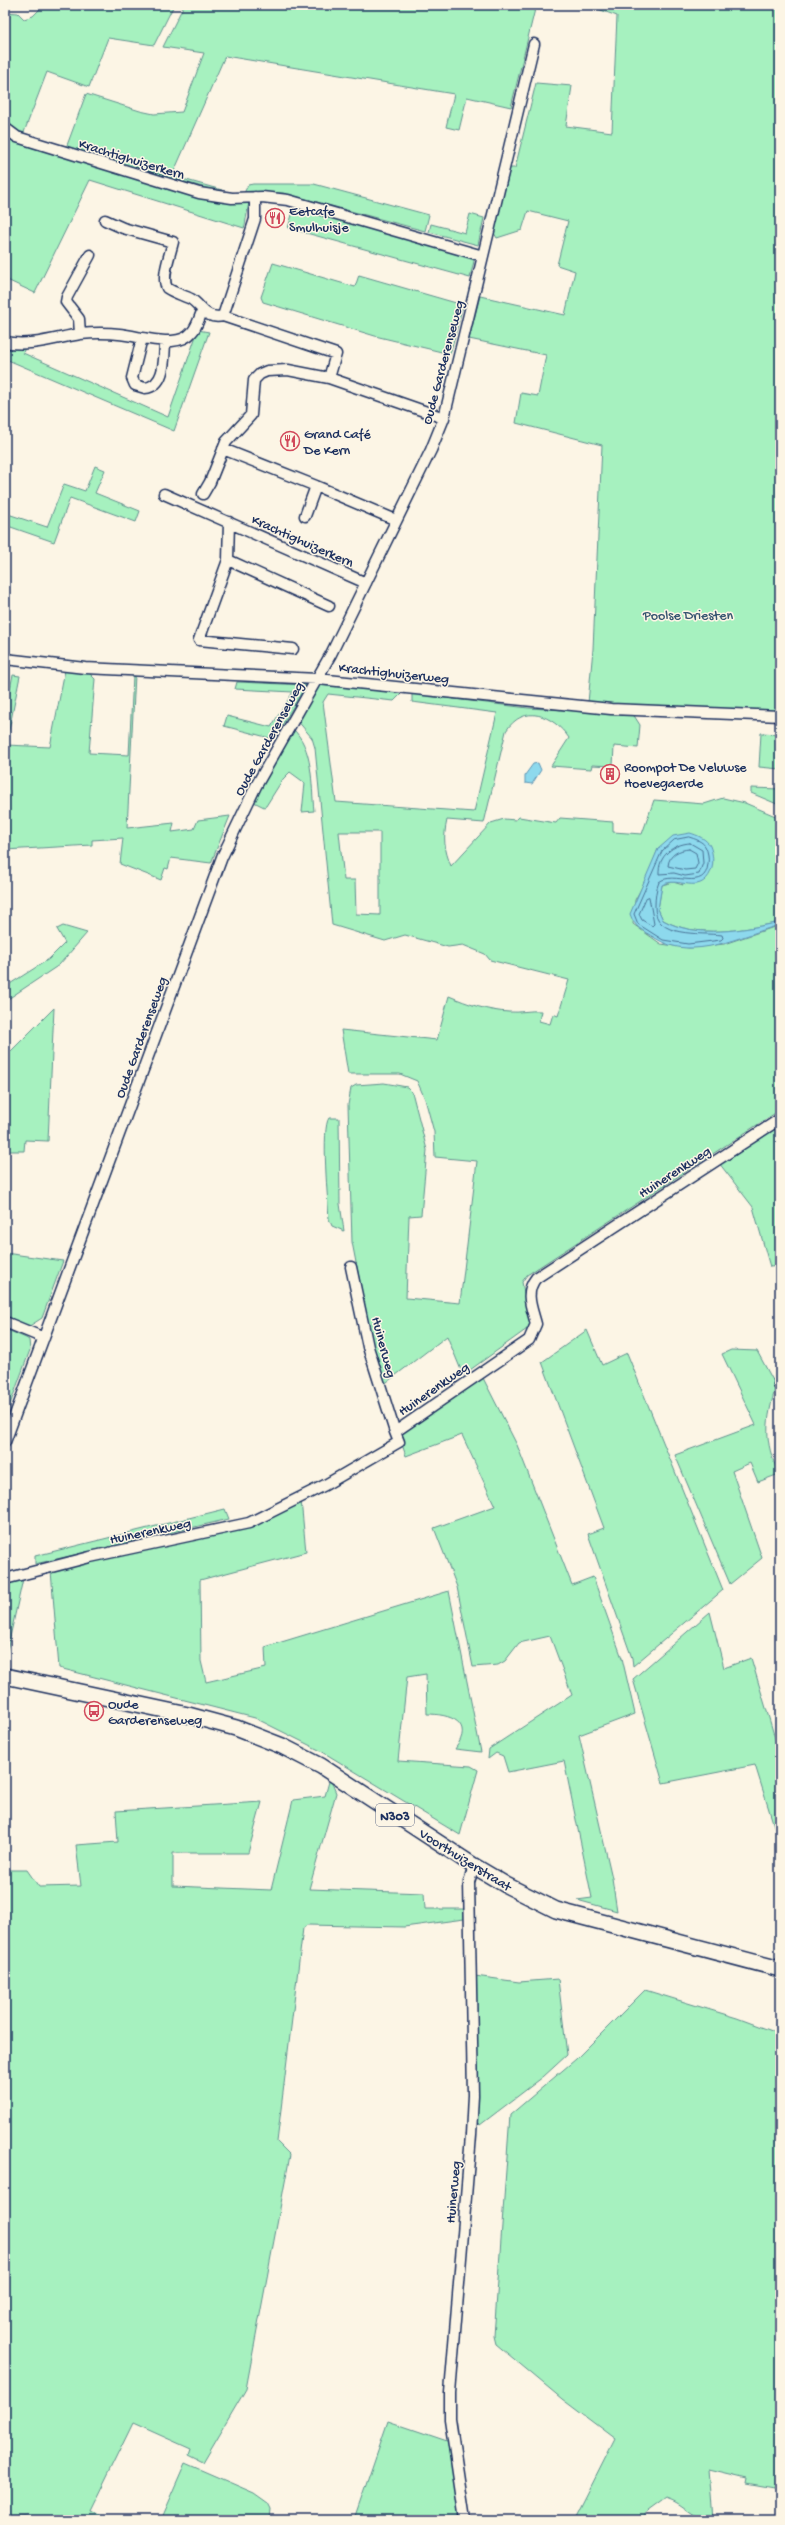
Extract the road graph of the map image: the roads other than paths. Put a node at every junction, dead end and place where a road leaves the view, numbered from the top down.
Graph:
1 (534, 44) dead end
2 (5, 128) edge
3 (255, 197) junction
4 (105, 220) dead end
5 (90, 255) dead end
6 (483, 256) junction
7 (202, 312) junction
8 (223, 316) junction
9 (80, 334) junction
10 (142, 338) junction
11 (6, 342) edge
12 (165, 342) junction
13 (329, 378) junction
14 (444, 418) junction
15 (223, 449) junction
16 (316, 486) junction
17 (164, 494) dead end
18 (203, 494) dead end
19 (305, 516) dead end
20 (396, 520) junction
21 (229, 522) junction
22 (228, 560) junction
23 (366, 583) junction
24 (329, 606) dead end
25 (293, 649) dead end
26 (5, 659) edge
27 (318, 679) junction
28 (780, 716) edge
29 (780, 1119) edge
30 (351, 1267) dead end
31 (5, 1322) edge
32 (44, 1338) junction
33 (395, 1432) junction
34 (5, 1442) edge
35 (5, 1579) edge
36 (5, 1676) edge
37 (470, 1860) junction
38 (780, 1969) edge
39 (465, 2520) edge

1 - 6 street, Oude Garderenseweg
2 - 3 street, Krachtighuizerkern
3 - 6 street, Krachtighuizerkern
3 - 8 street
4 - 7 street
5 - 9 street
6 - 14 street, Oude Garderenseweg
7 - 8 street
7 - 12 street
8 - 13 street
9 - 10 street
9 - 11 street
10 - 12 street
10 - 12 street
13 - 14 street
13 - 15 street
14 - 20 street, Oude Garderenseweg
15 - 16 street
15 - 18 street
16 - 19 street, Krachtighuizerkern
16 - 20 street
17 - 21 street, Krachtighuizerkern
20 - 23 street, Oude Garderenseweg
21 - 22 street, Krachtighuizerkern
21 - 23 street, Krachtighuizerkern
22 - 24 street
22 - 25 street, Krachtighuizerkern
23 - 27 street, Oude Garderenseweg
26 - 27 street, Krachtighuizerweg
27 - 28 street, Krachtighuizerweg
27 - 32 street, Oude Garderenseweg
29 - 33 street, Huinerenkweg
30 - 33 street, Huinerweg
31 - 32 street
32 - 34 street, Oude Garderenseweg
33 - 35 street, Huinerenkweg
36 - 37 main road, Voorthuizerstraat / N303
37 - 38 main road, Voorthuizerstraat / N303
37 - 39 street, Huinerweg

